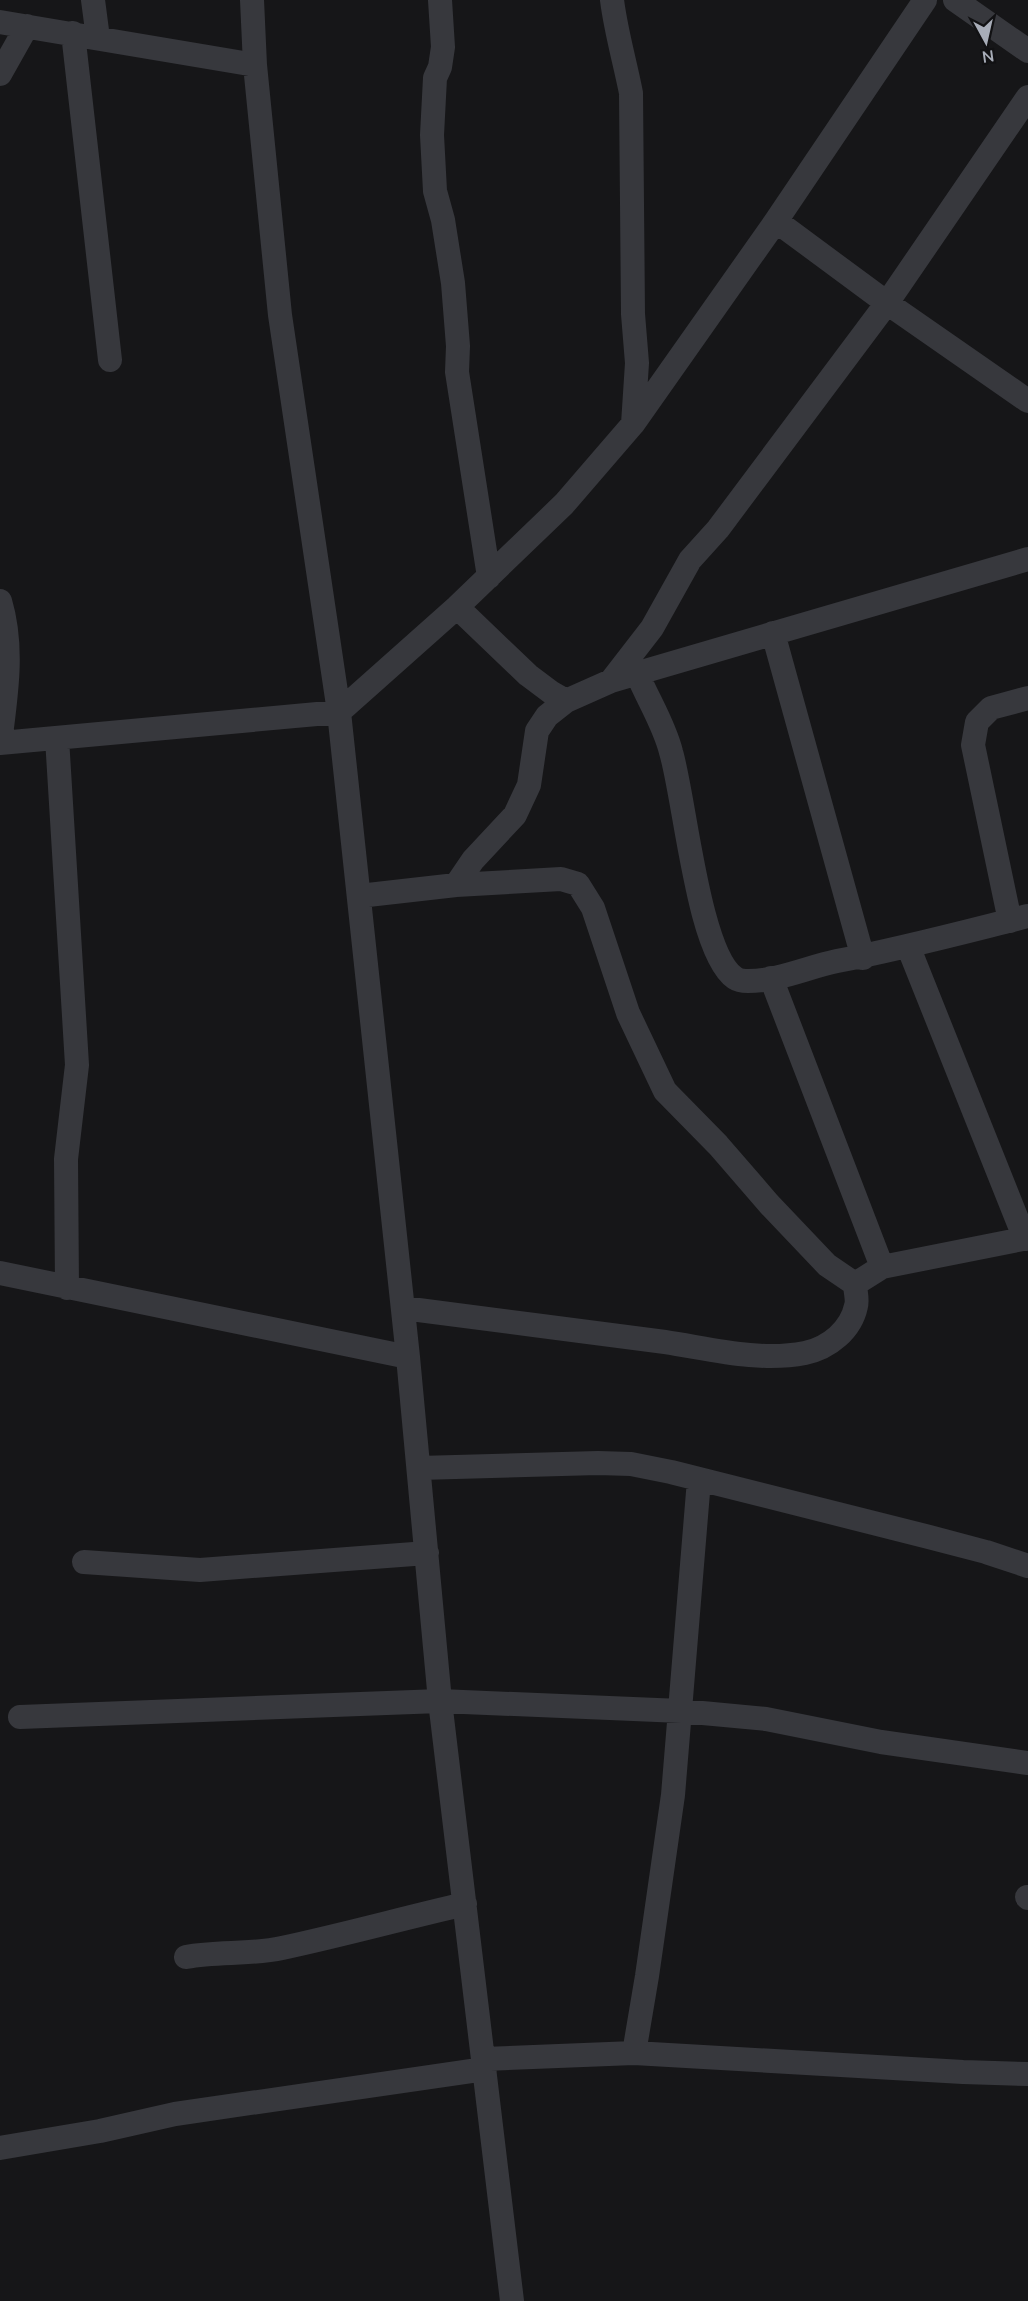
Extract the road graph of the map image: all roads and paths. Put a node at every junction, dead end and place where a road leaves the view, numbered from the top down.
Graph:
1 (93, 0) edge
2 (252, 0) edge
3 (440, 0) edge
4 (612, 0) edge
5 (925, 0) edge
6 (954, 0) edge
7 (0, 22) edge
8 (27, 26) junction
9 (73, 33) junction
10 (98, 38) junction
11 (1028, 51) edge
12 (255, 65) junction
13 (0, 74) edge
14 (1028, 97) edge
15 (776, 221) junction
16 (887, 303) junction
17 (111, 360) dead end
18 (1028, 401) edge
19 (633, 424) junction
20 (1028, 560) edge
21 (489, 577) junction
22 (0, 601) edge
23 (457, 607) junction
24 (773, 633) junction
25 (637, 673) junction
26 (611, 681) junction
27 (1028, 699) edge
28 (566, 701) junction
29 (339, 712) junction
30 (57, 738) junction
31 (0, 743) edge
32 (456, 885) junction
33 (359, 896) junction
34 (1019, 918) edge
35 (908, 946) junction
36 (863, 958) junction
37 (771, 978) junction
38 (1026, 1238) edge
39 (882, 1266) junction
40 (0, 1274) edge
41 (855, 1284) junction
42 (67, 1288) junction
43 (403, 1308) junction
44 (408, 1357) junction
45 (419, 1468) junction
46 (699, 1480) junction
47 (427, 1553) junction
48 (84, 1562) dead end
49 (1028, 1566) edge
50 (440, 1701) junction
51 (681, 1711) junction
52 (20, 1717) dead end
53 (1028, 1763) edge
54 (465, 1904) junction
55 (186, 1957) dead end
56 (634, 2053) junction
57 (484, 2064) junction
58 (1028, 2074) edge
59 (0, 2148) edge
60 (512, 2301) edge

1 - 10 street
2 - 12 street
3 - 21 street
4 - 19 street
5 - 15 street
6 - 11 street
7 - 8 street
8 - 9 street
8 - 13 street
9 - 10 street
9 - 17 street
10 - 12 street
12 - 29 street
14 - 16 street
15 - 16 street
15 - 19 street
16 - 18 street
16 - 26 street
19 - 21 street
20 - 24 street
21 - 23 street
22 - 31 street
23 - 28 street
23 - 29 street
24 - 25 street
24 - 36 street
25 - 26 street
25 - 37 street
26 - 28 street
27 - 34 street
28 - 32 street
29 - 30 street
29 - 33 street
30 - 31 street
30 - 42 street
32 - 33 street
32 - 41 street
33 - 43 street
34 - 35 street
35 - 36 street
35 - 38 street
36 - 37 street
37 - 39 street
38 - 39 street
39 - 41 street
40 - 42 street
41 - 43 street
42 - 44 street
43 - 44 street
44 - 45 street
45 - 46 street
45 - 47 street
46 - 49 street
46 - 51 street
47 - 48 street
47 - 50 street
50 - 51 street
50 - 52 street
50 - 54 street
51 - 53 street
51 - 56 street
54 - 55 street
54 - 57 street
56 - 57 street
56 - 58 street
57 - 59 street
57 - 60 street

